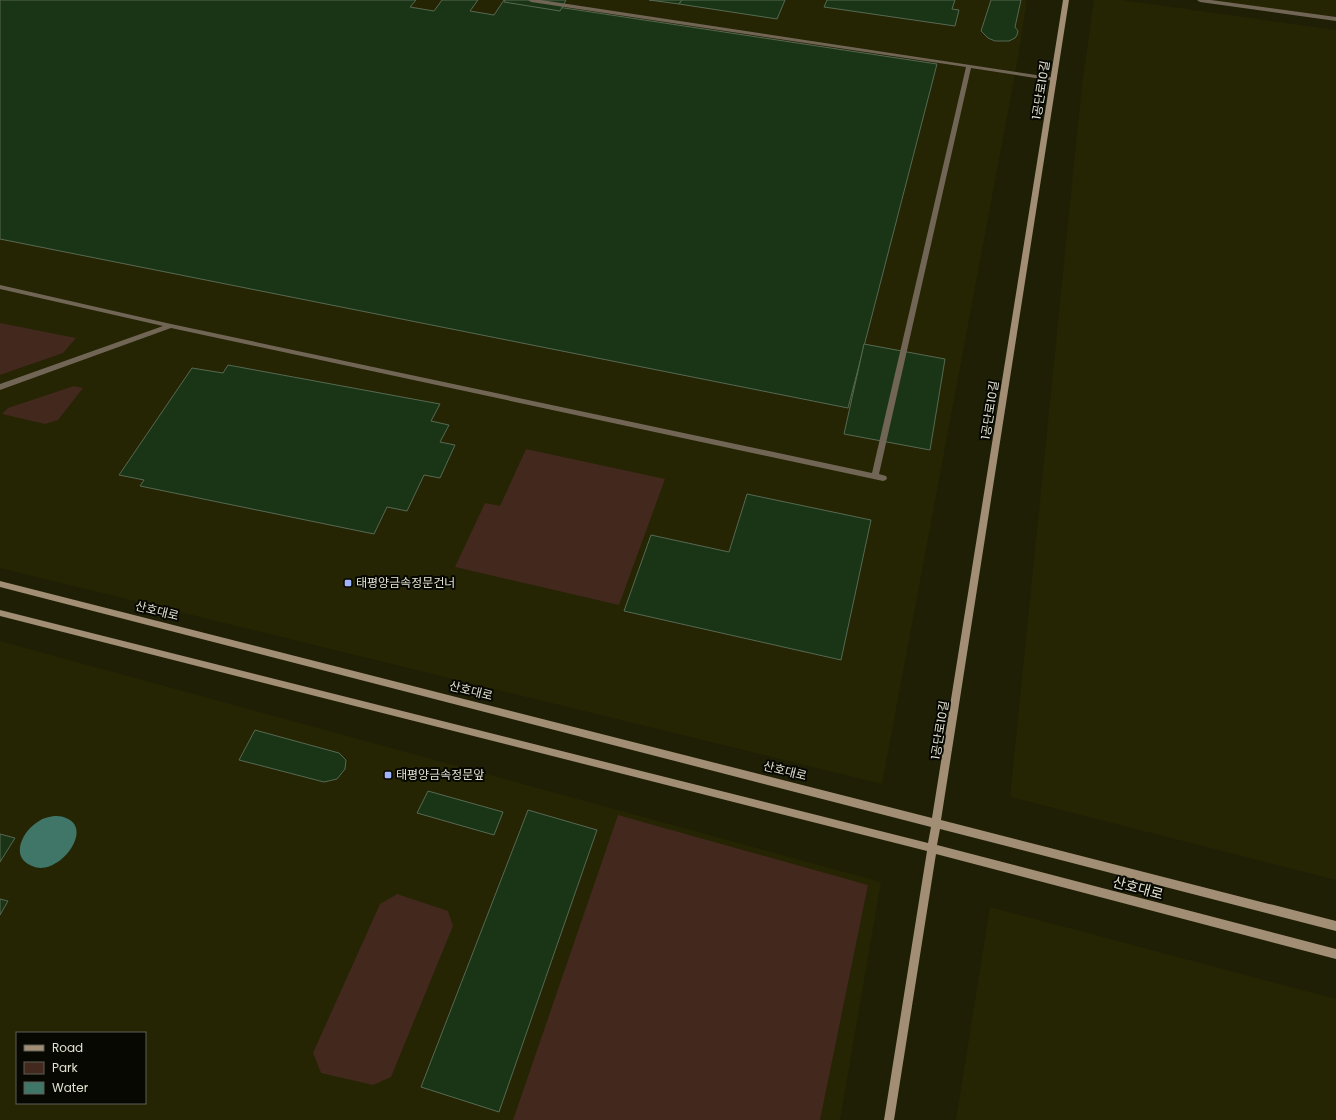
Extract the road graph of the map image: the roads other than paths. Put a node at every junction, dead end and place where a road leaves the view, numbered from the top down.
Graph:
1 (531, 0) edge
2 (1066, 0) edge
3 (1200, 0) edge
4 (1336, 19) edge
5 (968, 66) junction
6 (1054, 79) junction
7 (0, 288) edge
8 (171, 326) junction
9 (0, 387) edge
10 (875, 476) junction
11 (883, 478) dead end
12 (0, 584) edge
13 (0, 612) edge
14 (936, 823) junction
15 (932, 848) junction
16 (1336, 926) edge
17 (1336, 954) edge
18 (889, 1120) edge

1 - 5 street
2 - 6 main road, 1공단로10길
3 - 4 street
5 - 6 street
5 - 10 street
6 - 14 main road, 1공단로10길
7 - 8 street
8 - 9 street
8 - 10 street
10 - 11 street
12 - 14 main road, 산호대로
13 - 15 main road, 산호대로
14 - 15 main road
14 - 16 main road, 산호대로
15 - 17 main road, 산호대로
15 - 18 main road

